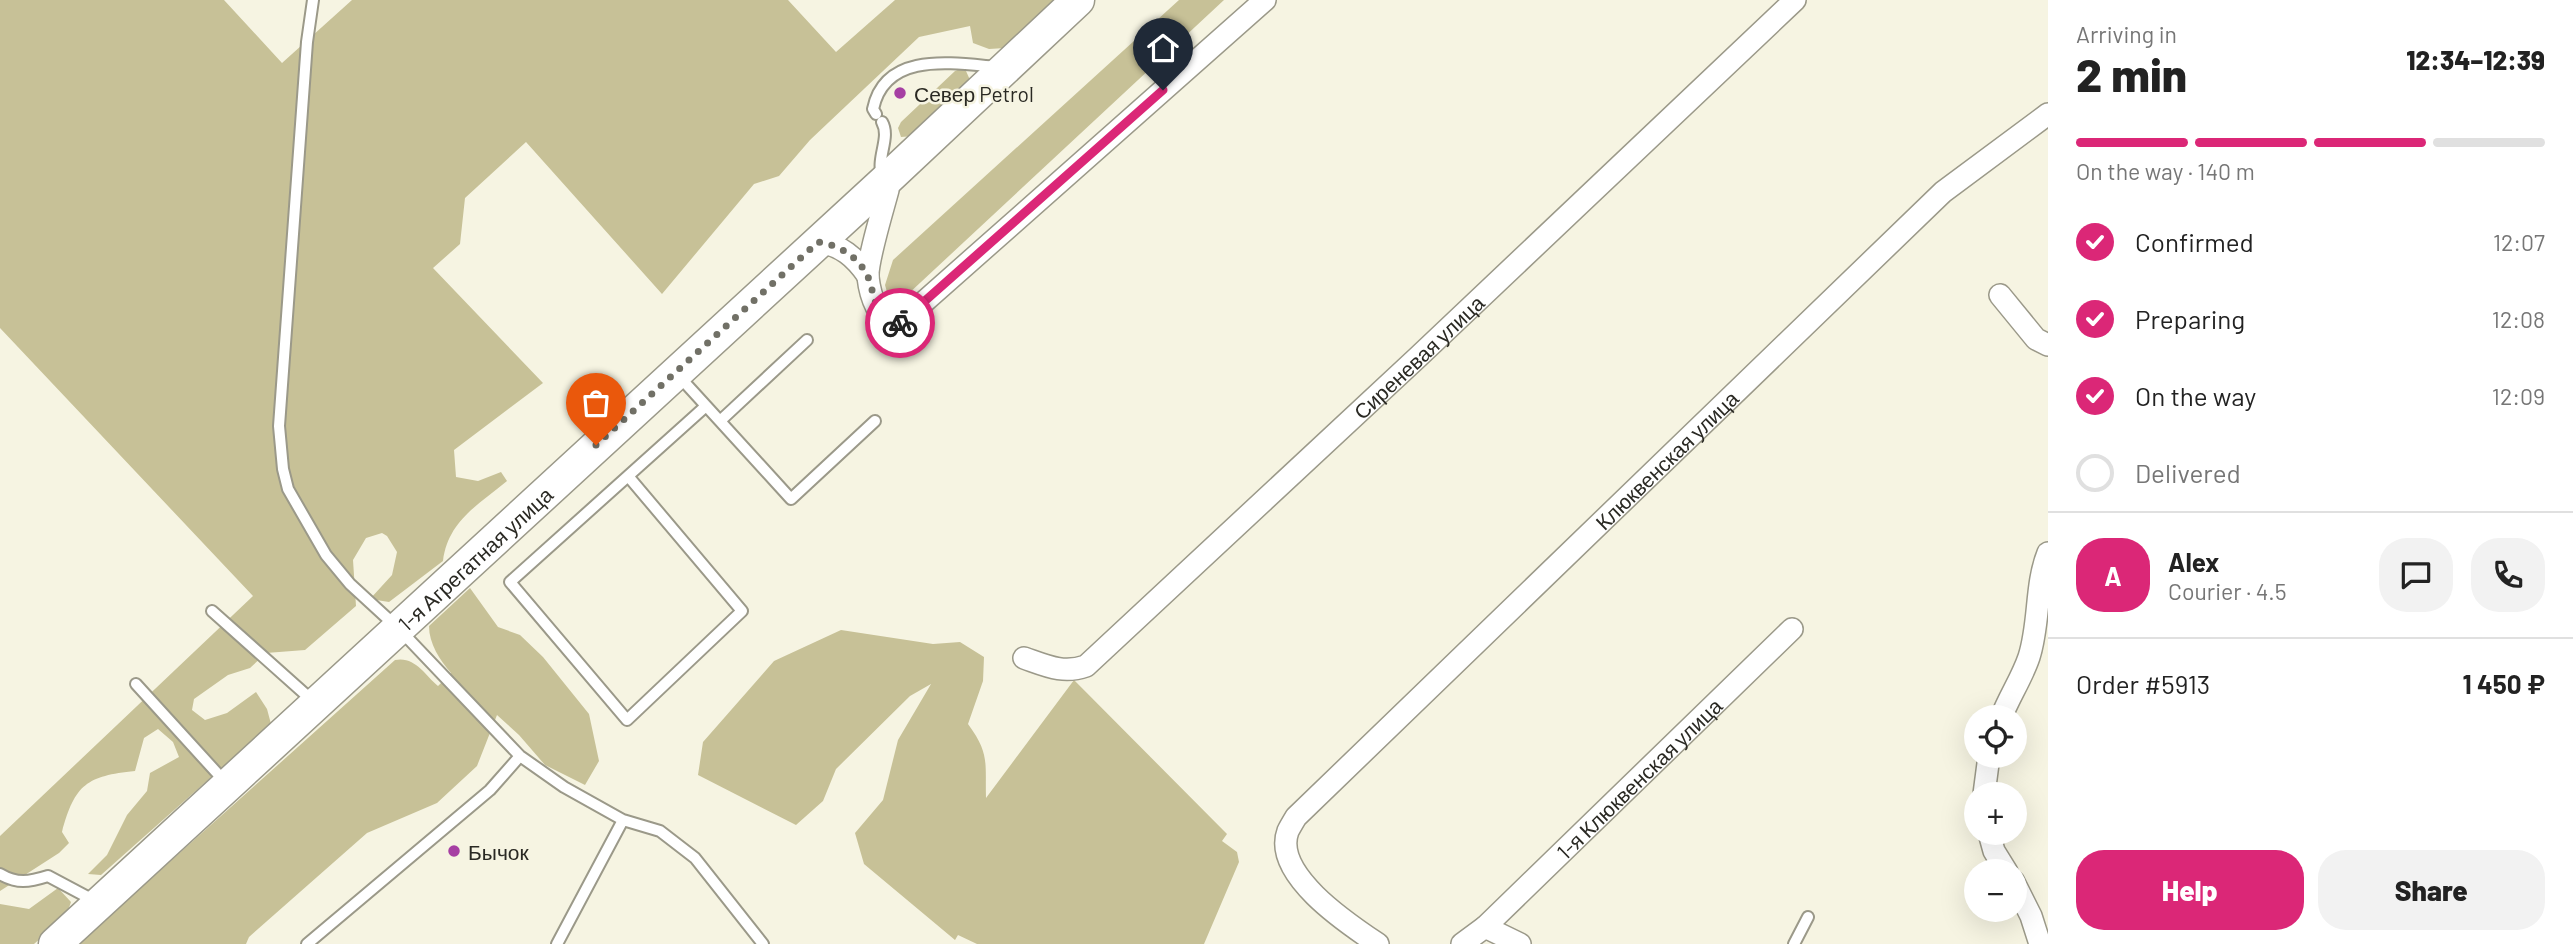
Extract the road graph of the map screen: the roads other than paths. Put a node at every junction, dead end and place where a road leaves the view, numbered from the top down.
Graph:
1 (313, 0) edge
2 (1078, 0) edge
3 (1265, 0) edge
4 (1795, 0) edge
5 (1007, 67) junction
6 (2048, 114) edge
7 (885, 181) junction
8 (818, 242) junction
9 (868, 276) junction
10 (2000, 295) dead end
11 (807, 340) dead end
12 (2048, 345) edge
13 (675, 372) junction
14 (706, 406) junction
15 (720, 421) junction
16 (875, 421) dead end
17 (628, 476) junction
18 (2048, 553) edge
19 (212, 611) dead end
20 (399, 629) junction
21 (1791, 629) dead end
22 (1024, 658) dead end
23 (136, 684) dead end
24 (316, 703) junction
25 (2007, 705) edge
26 (520, 756) junction
27 (229, 786) junction
28 (623, 820) junction
29 (0, 874) edge
30 (101, 904) junction
31 (2027, 908) edge
32 (1808, 916) dead end
33 (1485, 927) junction
34 (55, 944) edge
35 (307, 944) edge
36 (558, 944) edge
37 (763, 944) edge
38 (1378, 944) edge
39 (1462, 944) edge
40 (1520, 944) edge
41 (1794, 944) edge
42 (2040, 944) edge

1 - 20 lane
2 - 5 main road, 1-я Агрегатная улица
3 - 9 street
4 - 22 street, Сиреневая улица
5 - 7 main road, 1-я Агрегатная улица
5 - 7 lane
6 - 38 street, Клюквенская улица
7 - 8 main road, 1-я Агрегатная улица
7 - 9 street
8 - 9 street
8 - 13 main road, 1-я Агрегатная улица
10 - 12 street
11 - 15 lane
13 - 14 lane
13 - 20 main road, 1-я Агрегатная улица
14 - 15 lane
14 - 17 lane
15 - 16 lane
17 - 17 lane
18 - 25 street
19 - 24 lane
20 - 24 main road, 1-я Агрегатная улица
20 - 26 lane
21 - 33 street, 1-я Клюквенская улица
23 - 27 lane
24 - 27 main road, 1-я Агрегатная улица
26 - 28 lane
26 - 35 lane
27 - 30 main road, 1-я Агрегатная улица
28 - 36 lane
28 - 37 lane
29 - 30 lane
30 - 34 main road, 1-я Агрегатная улица
31 - 42 street
32 - 41 lane
33 - 39 street, 1-я Клюквенская улица
33 - 40 street

